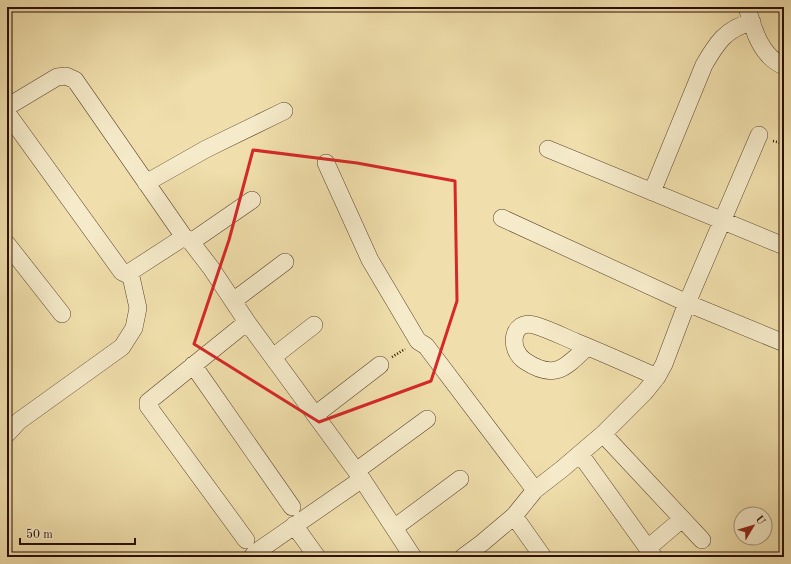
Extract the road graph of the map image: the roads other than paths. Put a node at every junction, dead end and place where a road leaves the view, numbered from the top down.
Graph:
1 (750, 15) edge
2 (784, 66) edge
3 (8, 106) edge
4 (284, 111) dead end
5 (758, 135) dead end
6 (548, 149) dead end
7 (326, 163) dead end
8 (146, 183) junction
9 (652, 192) junction
10 (252, 200) dead end
11 (502, 218) dead end
12 (722, 221) junction
13 (187, 240) junction
14 (7, 244) edge
15 (784, 246) edge
16 (285, 262) dead end
17 (130, 272) junction
18 (233, 301) junction
19 (687, 303) junction
20 (62, 314) dead end
21 (247, 322) junction
22 (314, 325) dead end
23 (784, 343) edge
24 (587, 346) dead end
25 (273, 358) junction
26 (193, 365) junction
27 (380, 365) road end
28 (657, 377) junction
29 (315, 415) junction
30 (427, 419) dead end
31 (7, 434) edge
32 (603, 434) junction
33 (580, 454) junction
34 (359, 475) junction
35 (460, 480) dead end
36 (535, 490) junction
37 (292, 508) dead end
38 (514, 516) junction
39 (682, 519) junction
40 (294, 525) junction
41 (394, 528) junction
42 (246, 540) dead end
43 (702, 540) dead end
44 (651, 553) edge
45 (252, 557) edge
46 (317, 557) edge
47 (414, 557) edge
48 (463, 557) edge
49 (543, 557) edge

1 - 2 street
1 - 9 street
3 - 8 street
3 - 17 street
4 - 8 street
5 - 12 street
6 - 9 street
7 - 36 street
8 - 13 street
9 - 12 street
10 - 13 street
11 - 19 street
12 - 15 street
12 - 19 street
13 - 17 street
13 - 18 street
14 - 20 street
16 - 18 street
17 - 31 street
18 - 21 street
19 - 23 street
19 - 28 street
21 - 25 street
21 - 26 street
22 - 25 street
24 - 28 street
25 - 29 street
26 - 37 street
26 - 42 street
27 - 29 street
28 - 32 street
29 - 34 street
30 - 34 street
32 - 33 street
32 - 39 street
33 - 36 street
33 - 44 street
34 - 40 street
34 - 41 street
35 - 41 street
36 - 38 street
38 - 48 street
38 - 49 street
39 - 43 street
39 - 44 street
40 - 45 street
40 - 46 street
41 - 47 street

